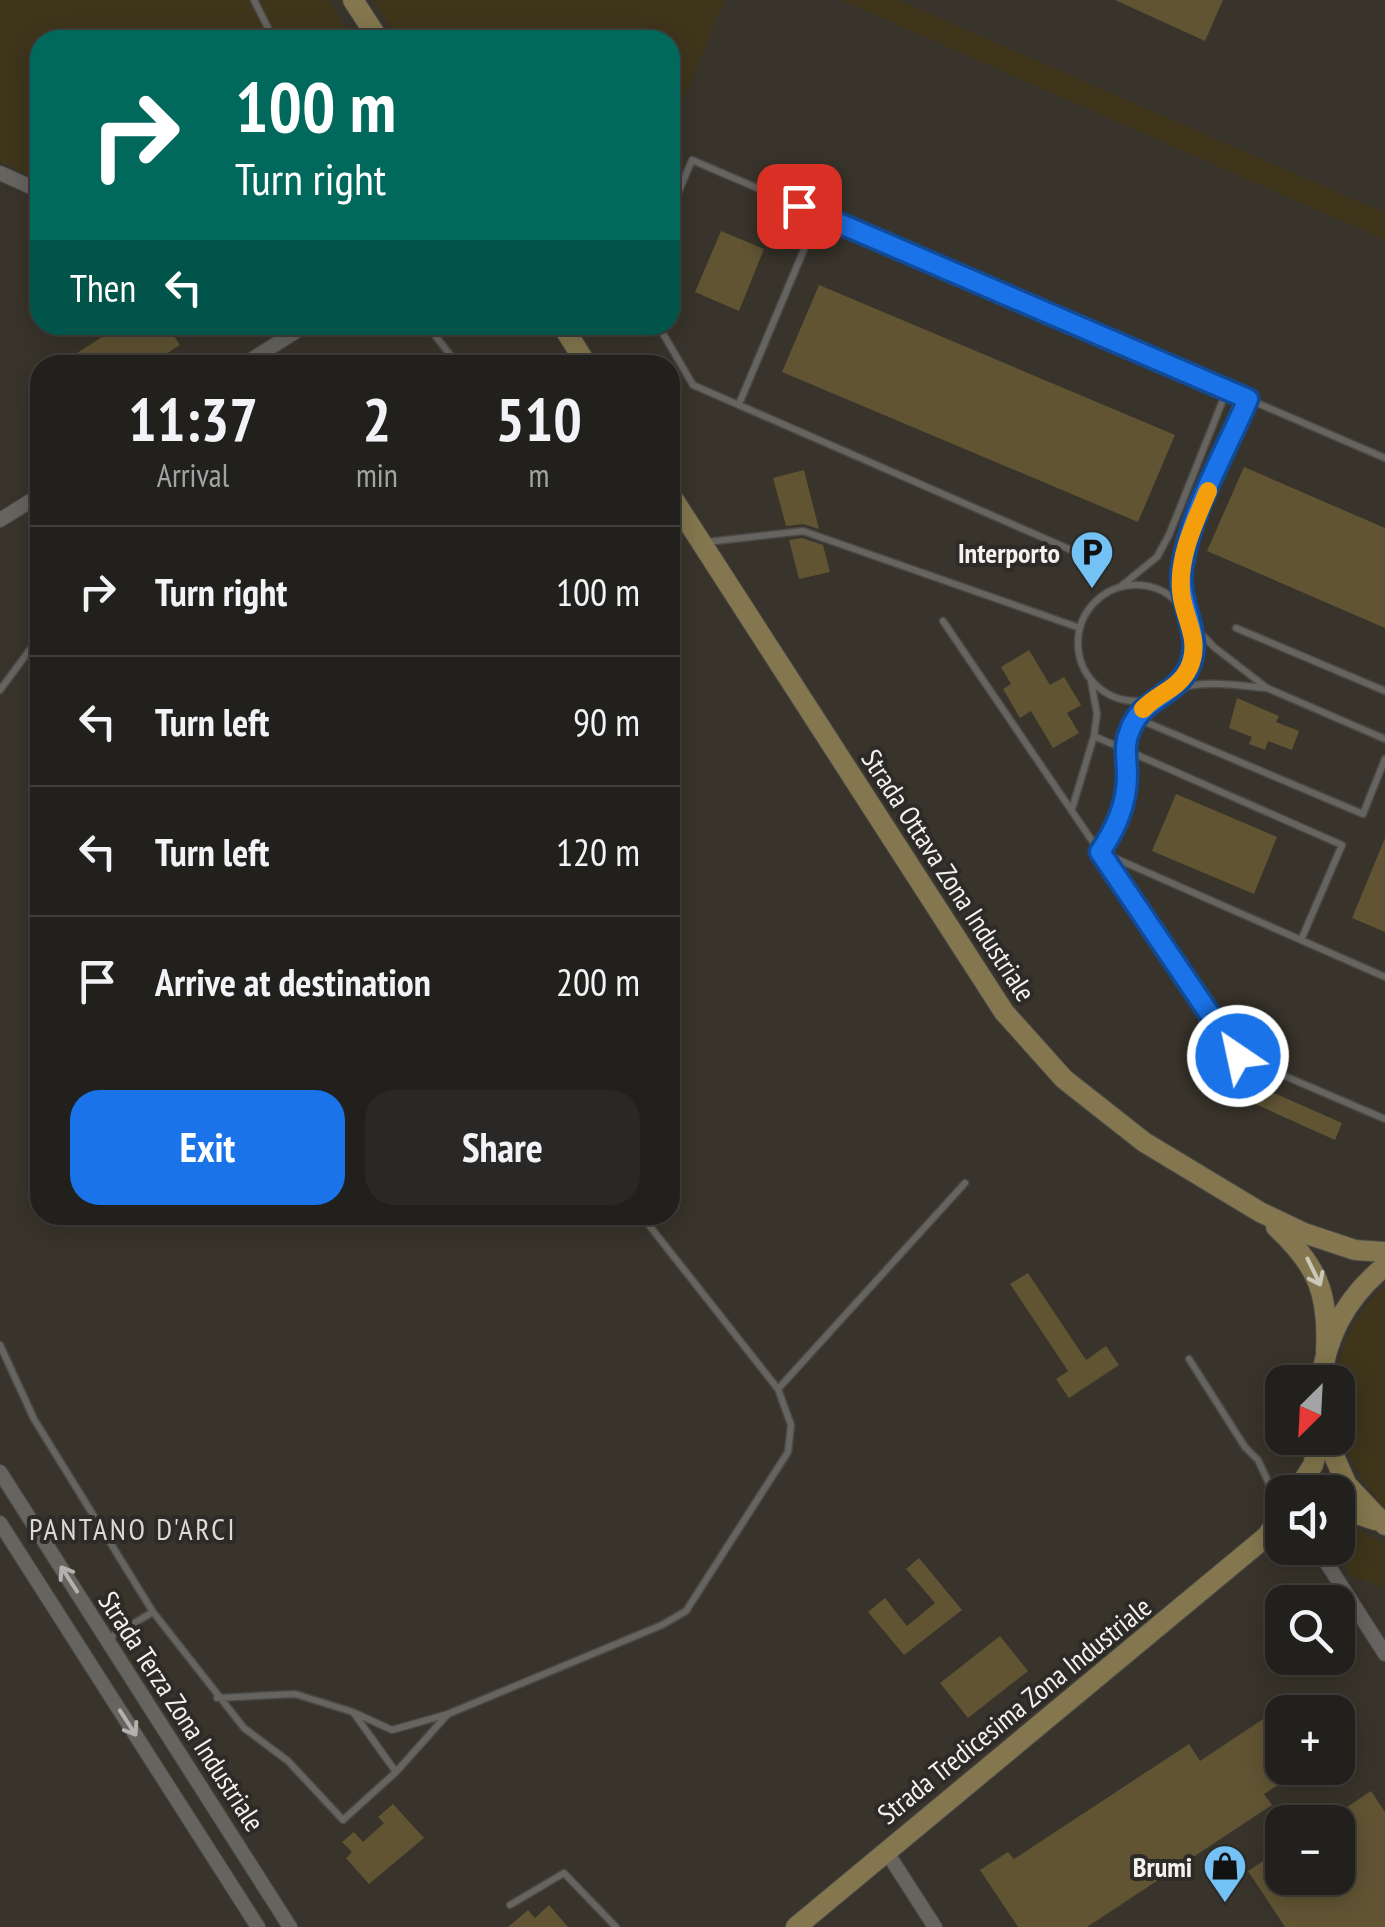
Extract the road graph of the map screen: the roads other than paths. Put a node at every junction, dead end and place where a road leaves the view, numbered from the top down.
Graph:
1 (254, 0) edge
2 (354, 0) edge
3 (269, 30) edge
4 (373, 30) edge
5 (0, 173) edge
6 (30, 186) edge
7 (680, 188) edge
8 (808, 240) dead end
9 (290, 335) edge
10 (435, 335) edge
11 (259, 355) edge
12 (450, 355) edge
13 (680, 364) edge
14 (1227, 390) junction
15 (1248, 399) junction
16 (739, 404) junction
17 (1385, 458) edge
18 (30, 501) edge
19 (680, 509) edge
20 (0, 520) edge
21 (701, 542) junction
22 (1085, 556) dead end
23 (1119, 588) junction
24 (1186, 612) junction
25 (943, 620) dead end
26 (1191, 624) junction
27 (1080, 628) junction
28 (1236, 628) dead end
29 (30, 650) edge
30 (1091, 680) junction
31 (1266, 688) junction
32 (0, 690) edge
33 (1385, 691) edge
34 (1168, 692) junction
35 (1152, 700) junction
36 (1136, 718) junction
37 (1094, 736) junction
38 (1385, 739) edge
39 (1124, 748) junction
40 (1385, 760) edge
41 (1072, 810) junction
42 (1100, 852) junction
43 (1301, 940) junction
44 (1385, 977) edge
45 (1385, 1119) edge
46 (965, 1183) dead end
47 (1260, 1212) junction
48 (649, 1225) edge
49 (1385, 1252) edge
50 (1385, 1266) edge
51 (0, 1345) edge
52 (1326, 1352) junction
53 (1189, 1359) dead end
54 (1324, 1365) edge
55 (778, 1390) junction
56 (1332, 1455) edge
57 (0, 1472) edge
58 (1266, 1475) edge
59 (1355, 1513) edge
60 (0, 1523) edge
61 (1384, 1524) edge
62 (1265, 1542) edge
63 (1328, 1565) edge
64 (153, 1612) junction
65 (107, 1640) junction
66 (1385, 1654) edge
67 (124, 1666) junction
68 (100, 1680) junction
69 (217, 1698) junction
70 (354, 1712) junction
71 (448, 1714) junction
72 (396, 1772) junction
73 (886, 1851) junction
74 (510, 1904) dead end
75 (928, 1924) edge
76 (258, 1927) edge
77 (290, 1927) edge
78 (616, 1927) edge
79 (796, 1927) edge

1 - 3 lane
2 - 4 main road
5 - 6 street
7 - 14 lane
8 - 16 lane
9 - 11 street
10 - 12 lane
13 - 16 lane
14 - 15 lane
14 - 23 lane
15 - 17 lane
15 - 24 lane
16 - 22 lane
18 - 20 street
19 - 21 main road, Strada Ottava Zona Industriale
21 - 27 lane
21 - 47 main road, Strada Ottava Zona Industriale
23 - 24 lane
23 - 27 lane
24 - 26 lane
25 - 41 lane
26 - 31 lane
26 - 34 lane
27 - 30 lane
28 - 33 lane
29 - 32 lane
30 - 35 lane
30 - 37 lane
31 - 34 lane
31 - 38 lane
34 - 35 lane
35 - 36 lane
36 - 39 lane
36 - 40 lane
37 - 39 lane
37 - 41 lane
39 - 42 lane
39 - 43 lane
41 - 42 lane
42 - 43 lane
42 - 45 lane
43 - 44 lane
46 - 55 lane
47 - 49 main road
47 -> 52 main road
48 - 55 lane
50 - 52 main road
51 - 64 lane
52 - 54 main road
53 - 58 lane
55 - 71 lane
56 - 61 main road
65 -> 57 street, Strada Terza Zona Industriale
59 - 61 main road
60 - 68 street, Strada Terza Zona Industriale
62 - 73 main road, Strada Tredicesima Zona Industriale
63 - 66 street
64 - 65 lane
64 - 69 lane
65 - 67 street, Strada Terza Zona Industriale
67 - 68 street
67 - 77 street, Strada Terza Zona Industriale
68 -> 76 street, Strada Terza Zona Industriale
69 - 70 lane
69 - 72 lane
70 - 71 lane
70 - 72 lane
71 - 72 lane
73 - 75 street
73 - 79 main road, Strada Tredicesima Zona Industriale
74 - 78 lane

